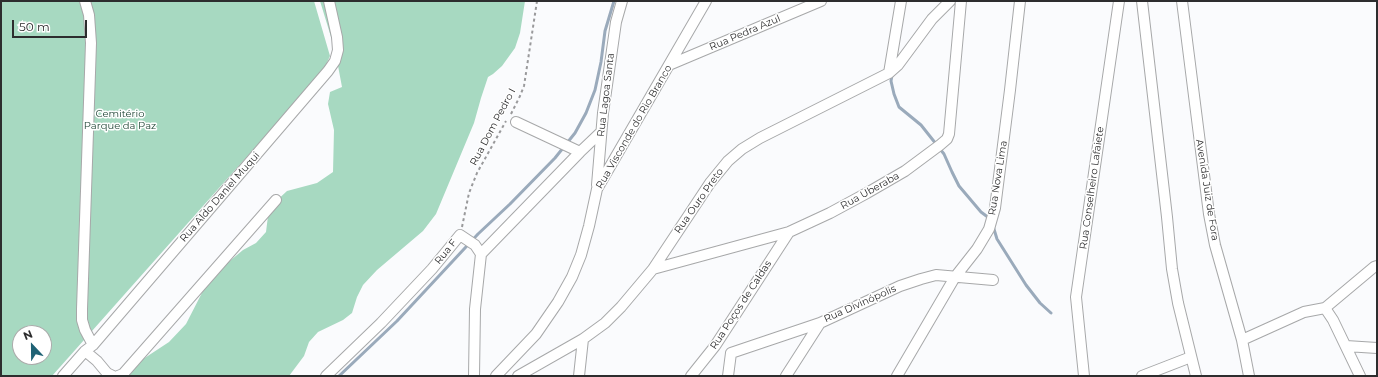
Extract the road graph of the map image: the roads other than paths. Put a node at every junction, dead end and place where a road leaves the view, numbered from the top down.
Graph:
1 (85, 1) edge
2 (329, 1) edge
3 (622, 1) edge
4 (706, 1) edge
5 (821, 1) edge
6 (901, 1) edge
7 (950, 1) edge
8 (961, 1) edge
9 (1020, 1) edge
10 (1119, 1) edge
11 (1142, 1) edge
12 (1182, 1) edge
13 (669, 65) junction
14 (889, 73) junction
15 (516, 122) dead end
16 (601, 132) junction
17 (580, 152) junction
18 (597, 189) junction
19 (276, 200) dead end
20 (789, 232) junction
21 (481, 254) junction
22 (1377, 266) edge
23 (653, 269) junction
24 (955, 277) junction
25 (993, 280) dead end
26 (1325, 308) junction
27 (820, 323) junction
28 (583, 339) junction
29 (1242, 340) junction
30 (715, 346) junction
31 (1346, 346) junction
32 (89, 348) junction
33 (1377, 348) edge
34 (731, 353) junction
35 (1191, 357) junction
36 (63, 376) edge
37 (113, 376) edge
38 (118, 376) edge
39 (326, 376) edge
40 (474, 376) edge
41 (496, 376) edge
42 (518, 376) edge
43 (579, 376) edge
44 (692, 376) edge
45 (728, 376) edge
46 (786, 376) edge
47 (897, 376) edge
48 (1084, 376) edge
49 (1142, 376) edge
50 (1196, 376) edge
51 (1249, 376) edge
52 (1360, 376) edge

1 - 32 street
2 - 32 street, Rua Aldo Daniel Muqui
3 - 16 street, Rua Lagoa Santa
4 - 13 street, Rua Visconde do Rio Branco
5 - 13 street, Rua Pedra Azul
6 - 14 street
7 - 14 street, Rua Ouro Preto
8 - 20 street, Rua Uberaba
9 - 24 street, Rua Nova Lima
10 - 48 street, Rua Conselheiro Lafaiete
11 - 35 street
12 - 29 street, Avenida Juiz de Fora
13 - 18 street, Rua Visconde do Rio Branco
14 - 23 street, Rua Ouro Preto
15 - 17 street
16 - 17 street
16 - 18 street, Rua Lagoa Santa
17 - 21 street
18 - 41 street, Rua Visconde do Rio Branco
19 - 38 street
20 - 23 street, Rua Uberaba
20 - 30 street, Rua Poços de Caldas
21 - 39 street, Rua F
21 - 40 street
22 - 26 street
23 - 28 street, Rua Ouro Preto
24 - 25 street, Rua Divinópolis
24 - 27 street, Rua Divinópolis
24 - 47 street, Rua Nova Lima
26 - 29 street
26 - 31 street
27 - 34 street, Rua Divinópolis
27 - 46 street
28 - 42 street, Rua Ouro Preto
28 - 43 street
29 - 51 street, Avenida Juiz de Fora
30 - 34 street
30 - 44 street, Rua Poços de Caldas
31 - 33 street
31 - 52 street
32 - 36 street, Rua Aldo Daniel Muqui
32 - 37 street
34 - 45 street
35 - 49 street
35 - 50 street

